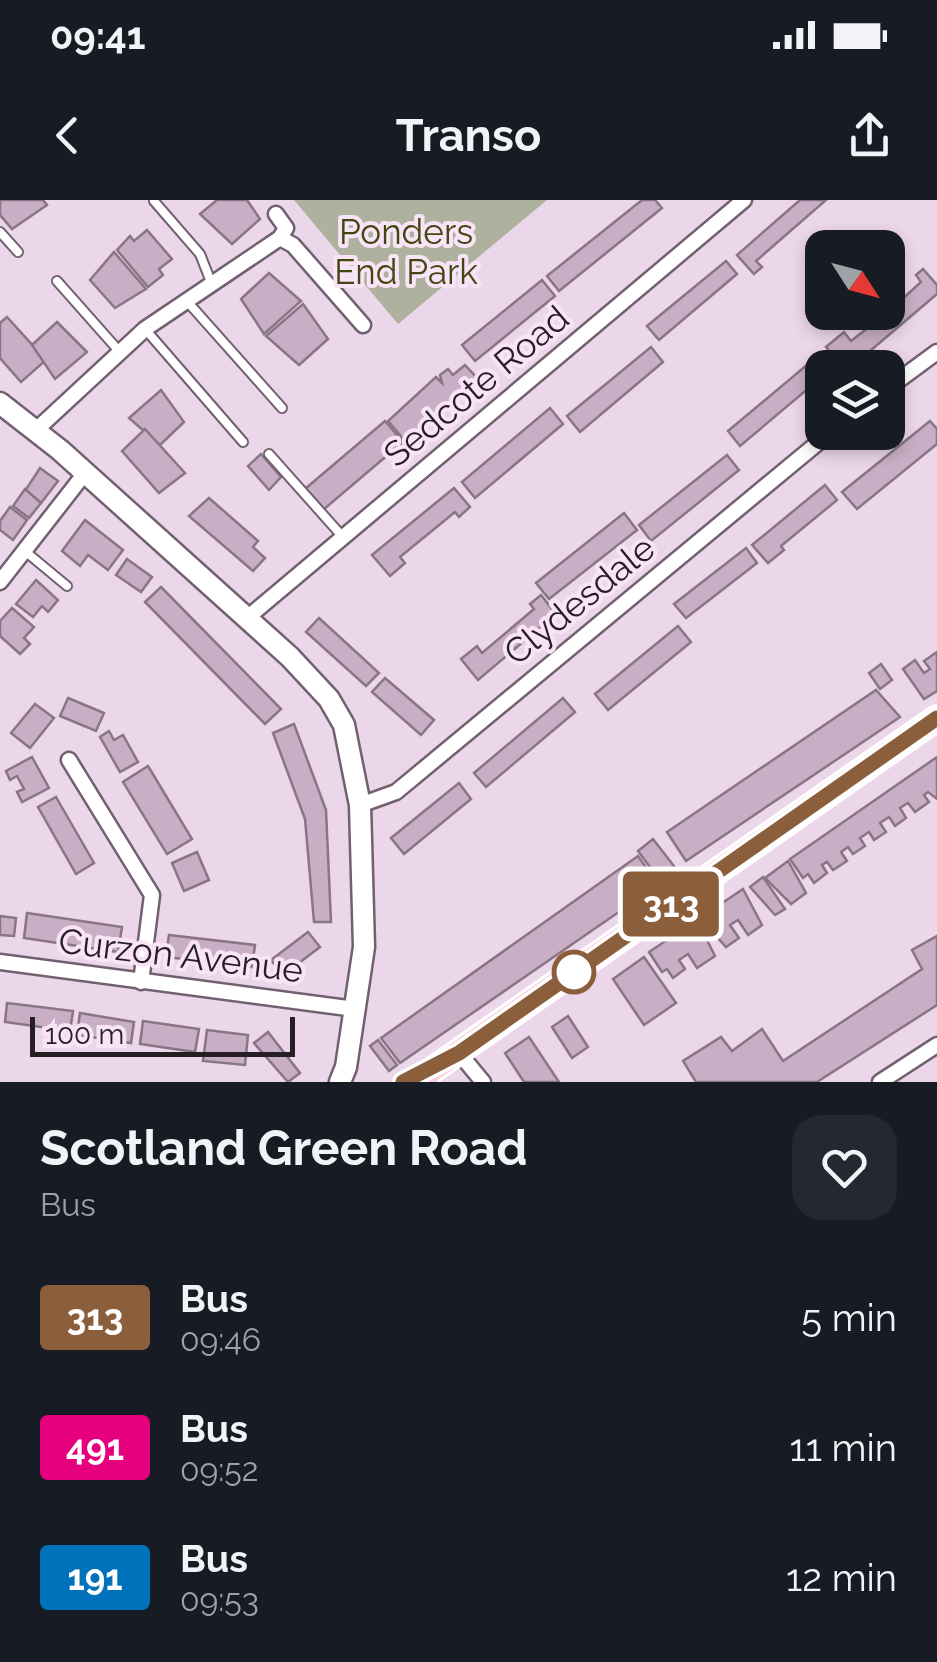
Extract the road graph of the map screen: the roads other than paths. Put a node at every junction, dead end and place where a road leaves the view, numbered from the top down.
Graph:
1 (744, 200) edge
2 (154, 201) edge
3 (276, 214) dead end
4 (0, 232) edge
5 (280, 238) junction
6 (18, 252) dead end
7 (57, 281) dead end
8 (211, 282) junction
9 (185, 299) junction
10 (363, 326) dead end
11 (145, 329) junction
12 (119, 351) junction
13 (937, 352) edge
14 (905, 376) edge
15 (0, 403) edge
16 (282, 408) dead end
17 (36, 430) junction
18 (243, 442) dead end
19 (809, 450) edge
20 (269, 454) dead end
21 (85, 473) junction
22 (343, 537) junction
23 (26, 552) junction
24 (0, 554) edge
25 (14, 567) junction
26 (0, 582) edge
27 (67, 586) dead end
28 (246, 618) junction
29 (937, 718) edge
30 (69, 760) dead end
31 (360, 805) junction
32 (0, 962) edge
33 (141, 982) junction
34 (356, 1009) junction
35 (937, 1045) edge
36 (459, 1053) junction
37 (427, 1076) edge
38 (346, 1077) edge
39 (403, 1082) edge
40 (483, 1082) edge
41 (880, 1082) edge

1 - 22 street, Sedcote Road
2 - 8 lane
3 - 5 street
4 - 6 lane
5 - 8 street
5 - 10 street
7 - 12 lane
8 - 9 street
9 - 11 street
9 - 16 lane
11 - 12 street
11 - 18 lane
12 - 17 street
13 - 14 street
15 - 17 street
17 - 21 street
19 - 31 street, Clydesdale
20 - 22 lane
21 - 23 street
21 - 28 street
22 - 28 street, Sedcote Road
23 - 25 street
23 - 27 lane
24 - 25 street
25 - 26 street
28 - 31 street
29 - 36 main road
30 - 33 street
31 - 34 street
32 - 33 street, Curzon Avenue
33 - 34 street, Curzon Avenue
34 - 38 street
35 - 41 street
36 - 37 main road
36 - 40 street
37 - 39 main road

